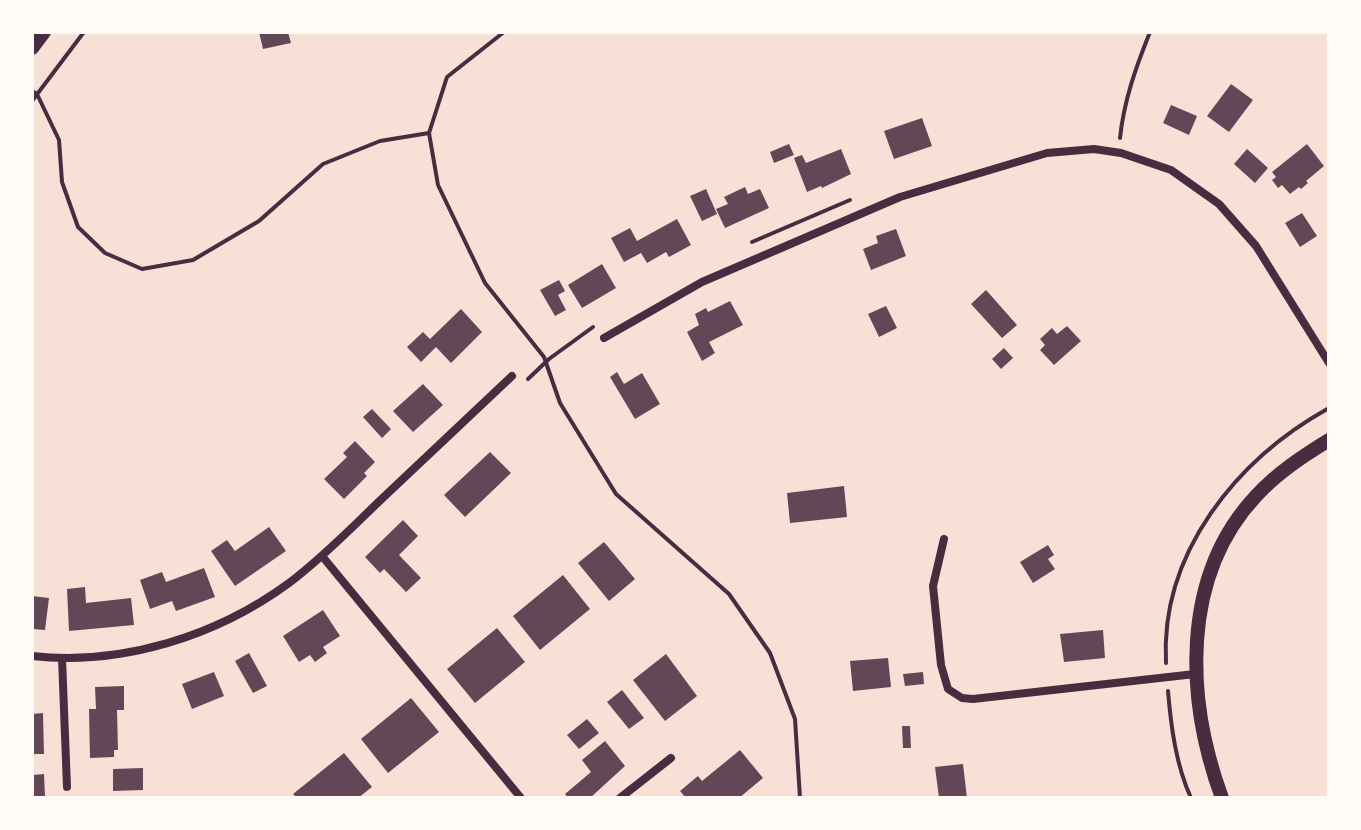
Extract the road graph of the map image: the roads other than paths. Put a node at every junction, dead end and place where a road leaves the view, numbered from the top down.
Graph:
1 (44, 32) edge
2 (33, 45) edge
3 (604, 338) dead end
4 (1329, 363) edge
5 (512, 376) road end
6 (1329, 440) edge
7 (944, 539) dead end
8 (322, 556) junction
9 (32, 656) edge
10 (62, 658) junction
11 (1195, 674) junction
12 (671, 758) dead end
13 (67, 787) dead end
14 (521, 798) edge
15 (620, 798) edge
16 (1222, 798) edge

1 - 2 street
3 - 4 street
5 - 8 street
6 - 11 street
7 - 11 street
8 - 10 street
8 - 14 street
9 - 10 street
10 - 13 street
11 - 16 street
12 - 15 street

